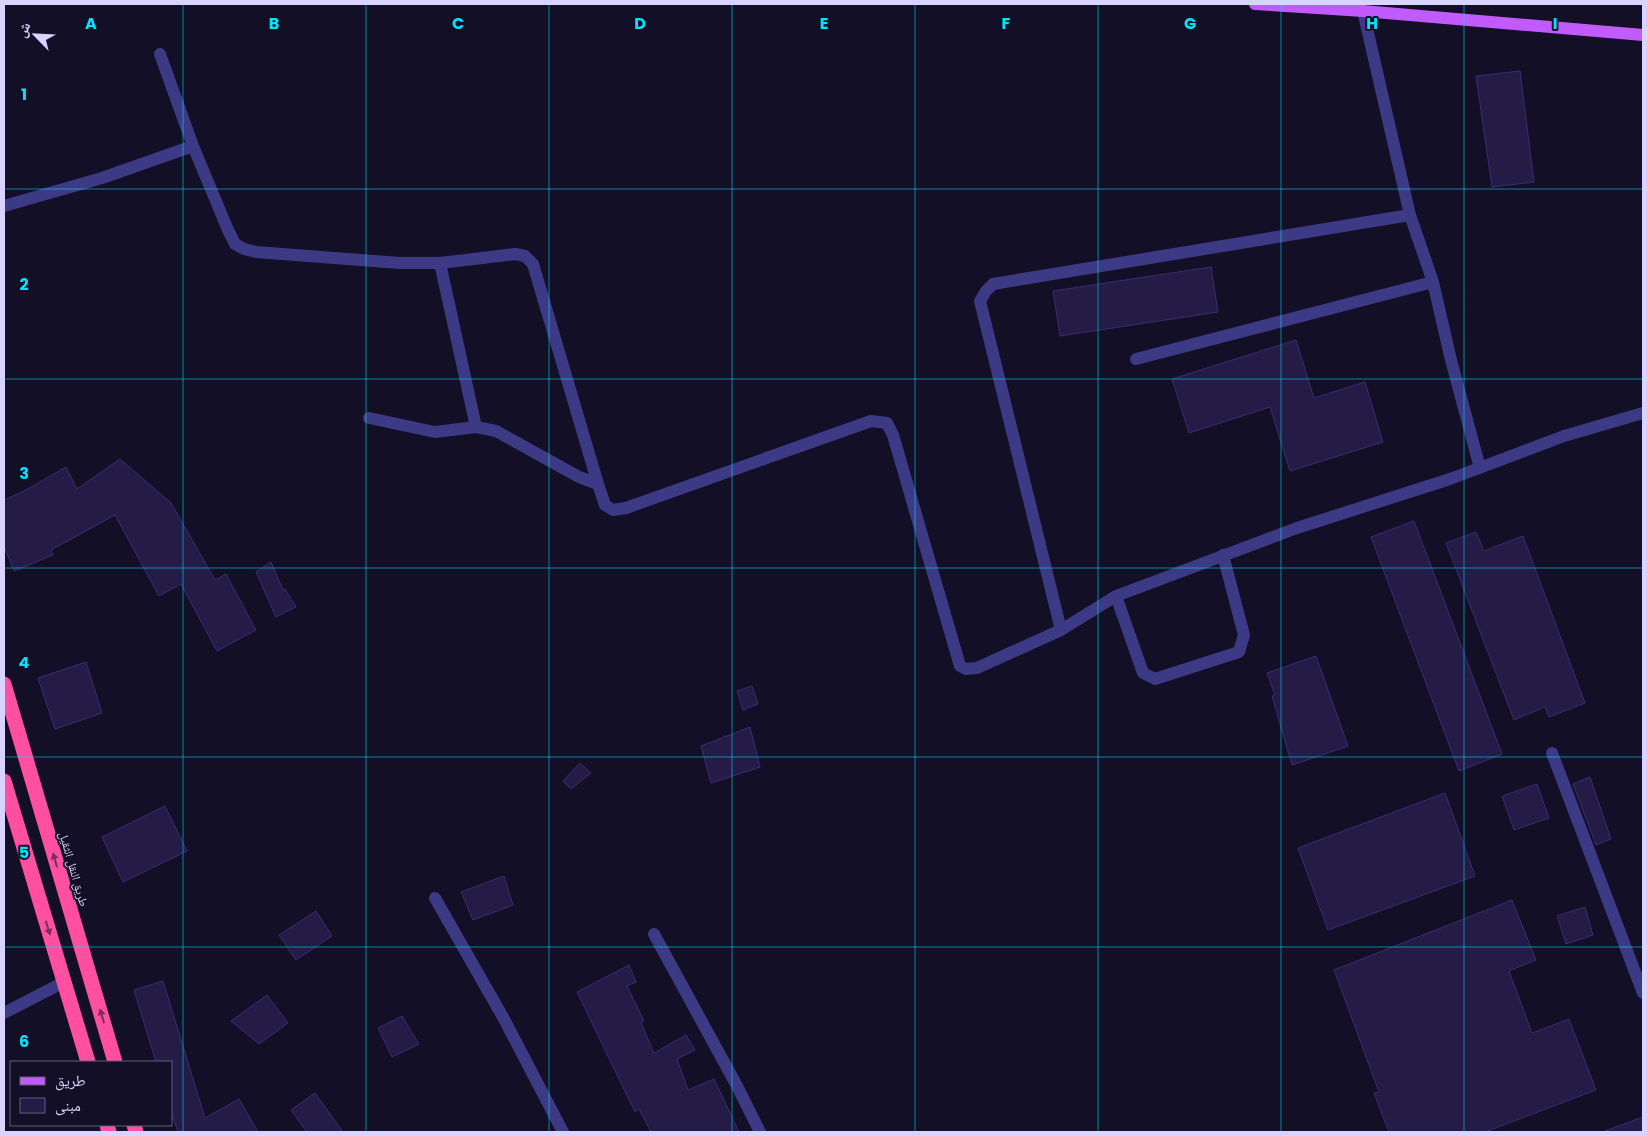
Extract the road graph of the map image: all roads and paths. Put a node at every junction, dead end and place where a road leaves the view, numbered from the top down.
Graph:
1 (1255, 4) edge
2 (1282, 5) edge
3 (1363, 10) junction
4 (1643, 35) edge
5 (160, 54) dead end
6 (193, 146) junction
7 (4, 206) edge
8 (1410, 215) junction
9 (440, 263) junction
10 (1433, 282) junction
11 (1136, 359) dead end
12 (1643, 413) edge
13 (369, 418) dead end
14 (476, 427) junction
15 (1480, 468) junction
16 (598, 484) junction
17 (1223, 556) junction
18 (1116, 596) junction
19 (1061, 630) junction
20 (4, 684) edge
21 (1552, 753) dead end
22 (4, 781) edge
23 (434, 898) dead end
24 (654, 934) dead end
25 (64, 982) junction
26 (1643, 993) edge
27 (4, 1012) edge
28 (88, 1061) edge
29 (115, 1061) edge
30 (563, 1132) edge
31 (760, 1132) edge

1 - 2 main road
2 - 3 main road
3 - 4 main road
3 - 8 street
5 - 6 street
6 - 7 street
6 - 9 street
8 - 10 street
8 - 19 street
9 - 14 street
9 - 16 street
10 - 11 street
10 - 15 street
12 - 15 street
13 - 14 street
14 - 16 street
15 - 17 street
16 - 19 street
17 - 18 street
17 - 18 street
18 - 19 street
29 -> 20 highway, طريق النقل الثقيل
21 - 26 street
22 -> 25 highway
23 - 30 street
24 - 31 street
25 - 27 street
25 - 28 highway

